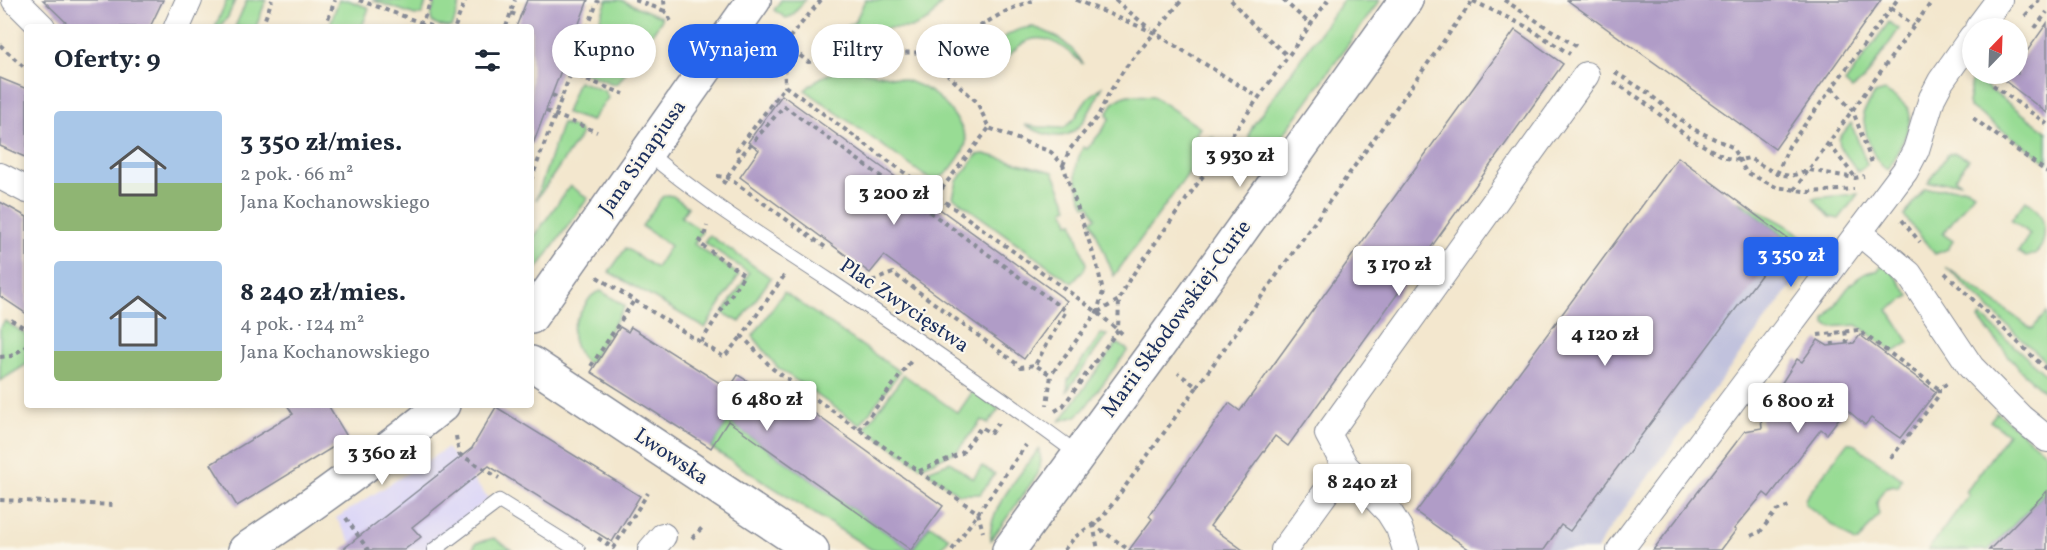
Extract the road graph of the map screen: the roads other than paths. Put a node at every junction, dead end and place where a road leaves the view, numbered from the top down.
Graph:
1 (15, 0) edge
2 (189, 0) edge
3 (754, 0) edge
4 (1406, 0) edge
5 (1999, 0) edge
6 (1986, 18) edge
7 (39, 24) edge
8 (178, 24) edge
9 (1962, 51) edge
10 (1589, 66) road end
11 (647, 152) junction
12 (0, 176) edge
13 (24, 188) edge
14 (1860, 233) junction
15 (534, 313) edge
16 (534, 365) edge
17 (435, 408) edge
18 (2047, 439) edge
19 (1078, 454) junction
20 (1345, 466) junction
21 (245, 550) edge
22 (434, 550) edge
23 (578, 550) edge
24 (812, 550) edge
25 (1009, 550) edge
26 (1284, 550) edge
27 (1406, 550) edge
28 (1620, 550) edge

1 - 7 street
2 - 8 street
3 - 11 street, Jana Sinapiusa
4 - 19 street, Marii Skłodowskiej-Curie
5 - 6 street
9 - 14 street
10 - 20 street
11 - 15 street, Jana Sinapiusa
11 - 19 lane, Plac Zwycięstwa
12 - 13 street
14 - 18 street
14 - 28 street
16 - 24 street, Lwowska
17 - 21 street
19 - 25 street, Marii Skłodowskiej-Curie
20 - 26 street
20 - 27 street
22 - 23 lane

